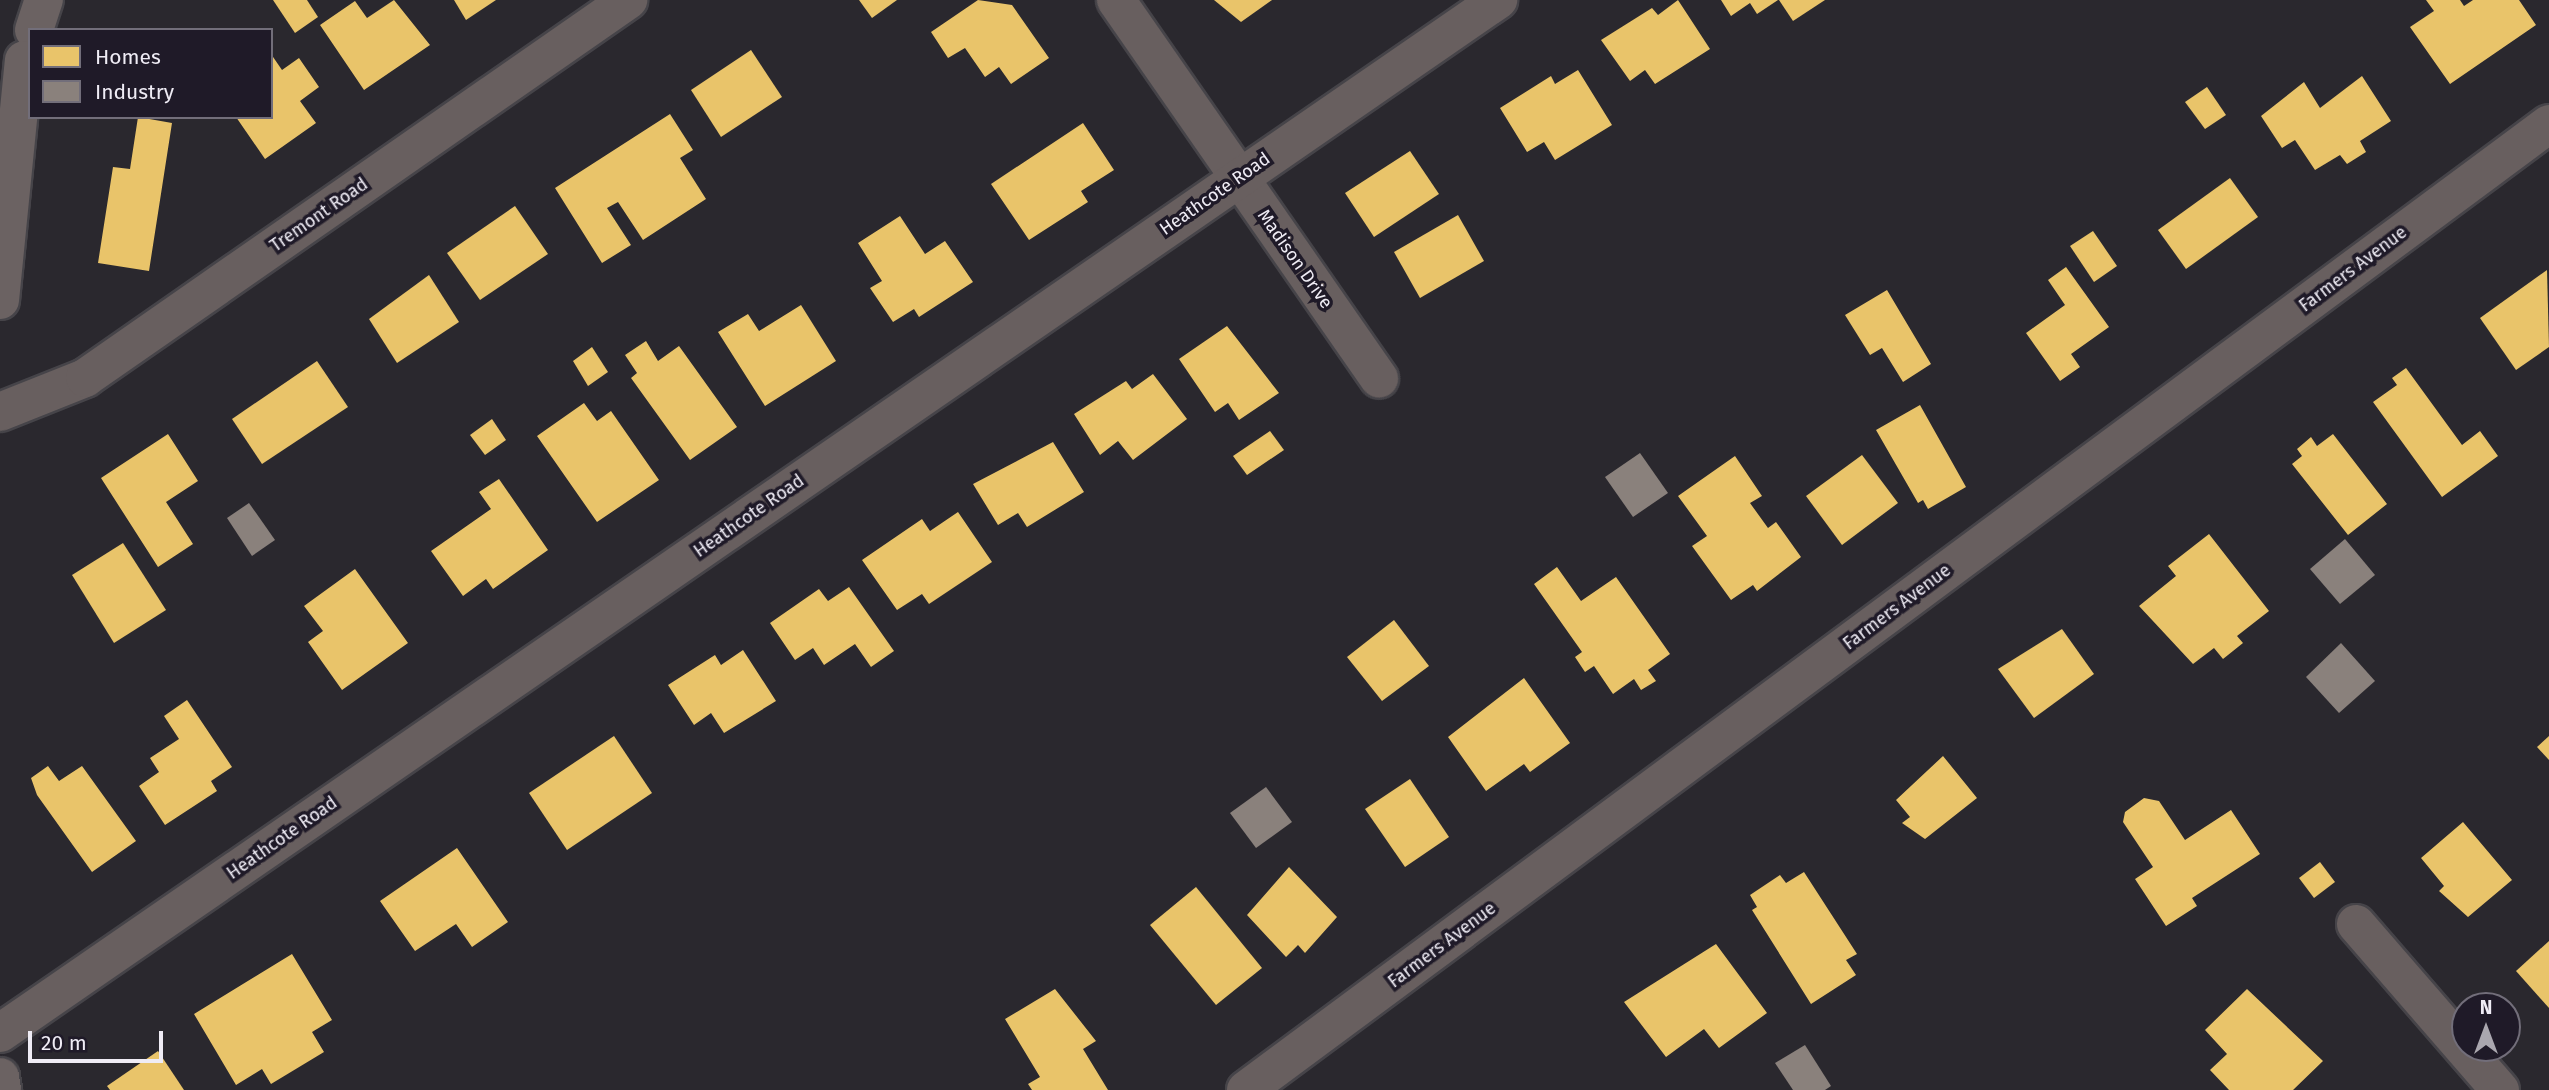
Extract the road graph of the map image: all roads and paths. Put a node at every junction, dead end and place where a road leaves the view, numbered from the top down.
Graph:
1 (44, 0) edge
2 (628, 0) edge
3 (1116, 0) edge
4 (1498, 0) edge
5 (34, 28) edge
6 (28, 47) edge
7 (28, 53) edge
8 (2549, 124) edge
9 (0, 131) edge
10 (1238, 178) junction
11 (0, 300) edge
12 (1379, 379) dead end
13 (0, 412) edge
14 (2356, 924) dead end
15 (0, 1032) edge
16 (0, 1077) edge
17 (2, 1090) edge
18 (1246, 1090) edge
19 (2500, 1090) edge

1 - 5 main road
2 - 13 street, Tremont Road
3 - 10 street, Madison Drive
4 - 10 street, Heathcote Road
6 - 9 main road
7 - 11 main road
8 - 18 street, Farmers Avenue
10 - 12 street, Madison Drive
10 - 15 street, Heathcote Road
14 - 19 street
16 - 17 main road

